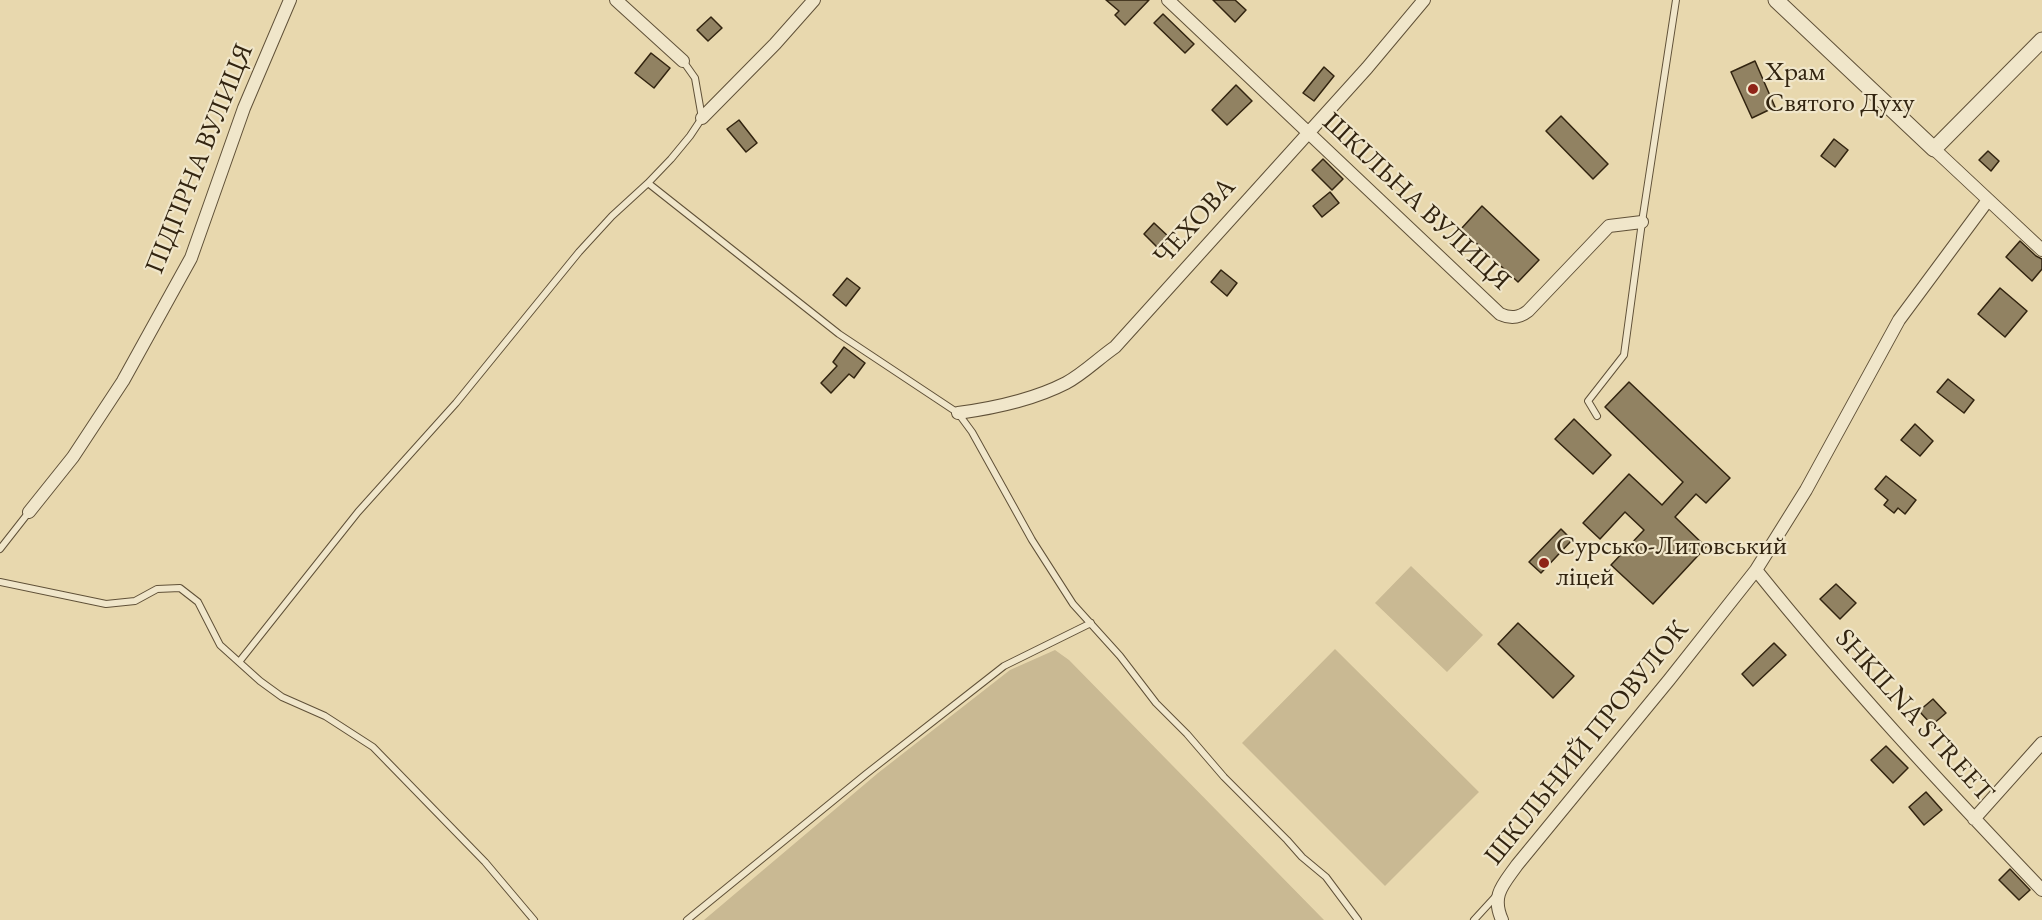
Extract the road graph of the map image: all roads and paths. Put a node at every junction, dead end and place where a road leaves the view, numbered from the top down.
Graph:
1 (290, 0) edge
2 (615, 0) edge
3 (814, 0) edge
4 (1168, 0) edge
5 (1424, 0) edge
6 (1676, 0) edge
7 (1776, 0) edge
8 (2042, 40) edge
9 (683, 61) joint
10 (702, 118) junction
11 (1308, 133) junction
12 (1934, 149) junction
13 (648, 183) junction
14 (1988, 200) junction
15 (1642, 222) junction
16 (2042, 250) edge
17 (958, 414) junction
18 (1597, 416) dead end
19 (29, 512) joint
20 (0, 549) edge
21 (1756, 570) junction
22 (0, 582) edge
23 (1091, 624) junction
24 (239, 662) junction
25 (2042, 744) edge
26 (1974, 819) junction
27 (2042, 890) edge
28 (1497, 894) junction
29 (534, 920) edge
30 (687, 920) edge
31 (1358, 920) edge
32 (1474, 920) edge
33 (1502, 920) edge

1 - 19 street, ПІДГІРНА ВУЛИЦЯ
2 - 9 street
3 - 10 street
4 - 11 street, ШКІЛЬНА ВУЛИЦЯ
5 - 11 street, ЧЕХОВА
6 - 15 lane
7 - 12 street
8 - 12 street
9 - 10 lane
10 - 13 lane
11 - 15 street, ШКІЛЬНА ВУЛИЦЯ
11 - 17 street, ЧЕХОВА
12 - 14 street
13 - 17 lane
13 - 24 lane
14 - 16 street
14 - 21 street, ШКІЛЬНИЙ ПРОВУЛОК
15 - 18 lane
17 - 23 lane
19 - 20 lane
21 - 26 street, SHKILNA STREET
21 - 28 street, ШКІЛЬНИЙ ПРОВУЛОК
22 - 24 lane
23 - 30 lane
23 - 31 lane
24 - 29 lane
25 - 26 street
26 - 27 street, SHKILNA STREET
28 - 32 lane
28 - 33 street

